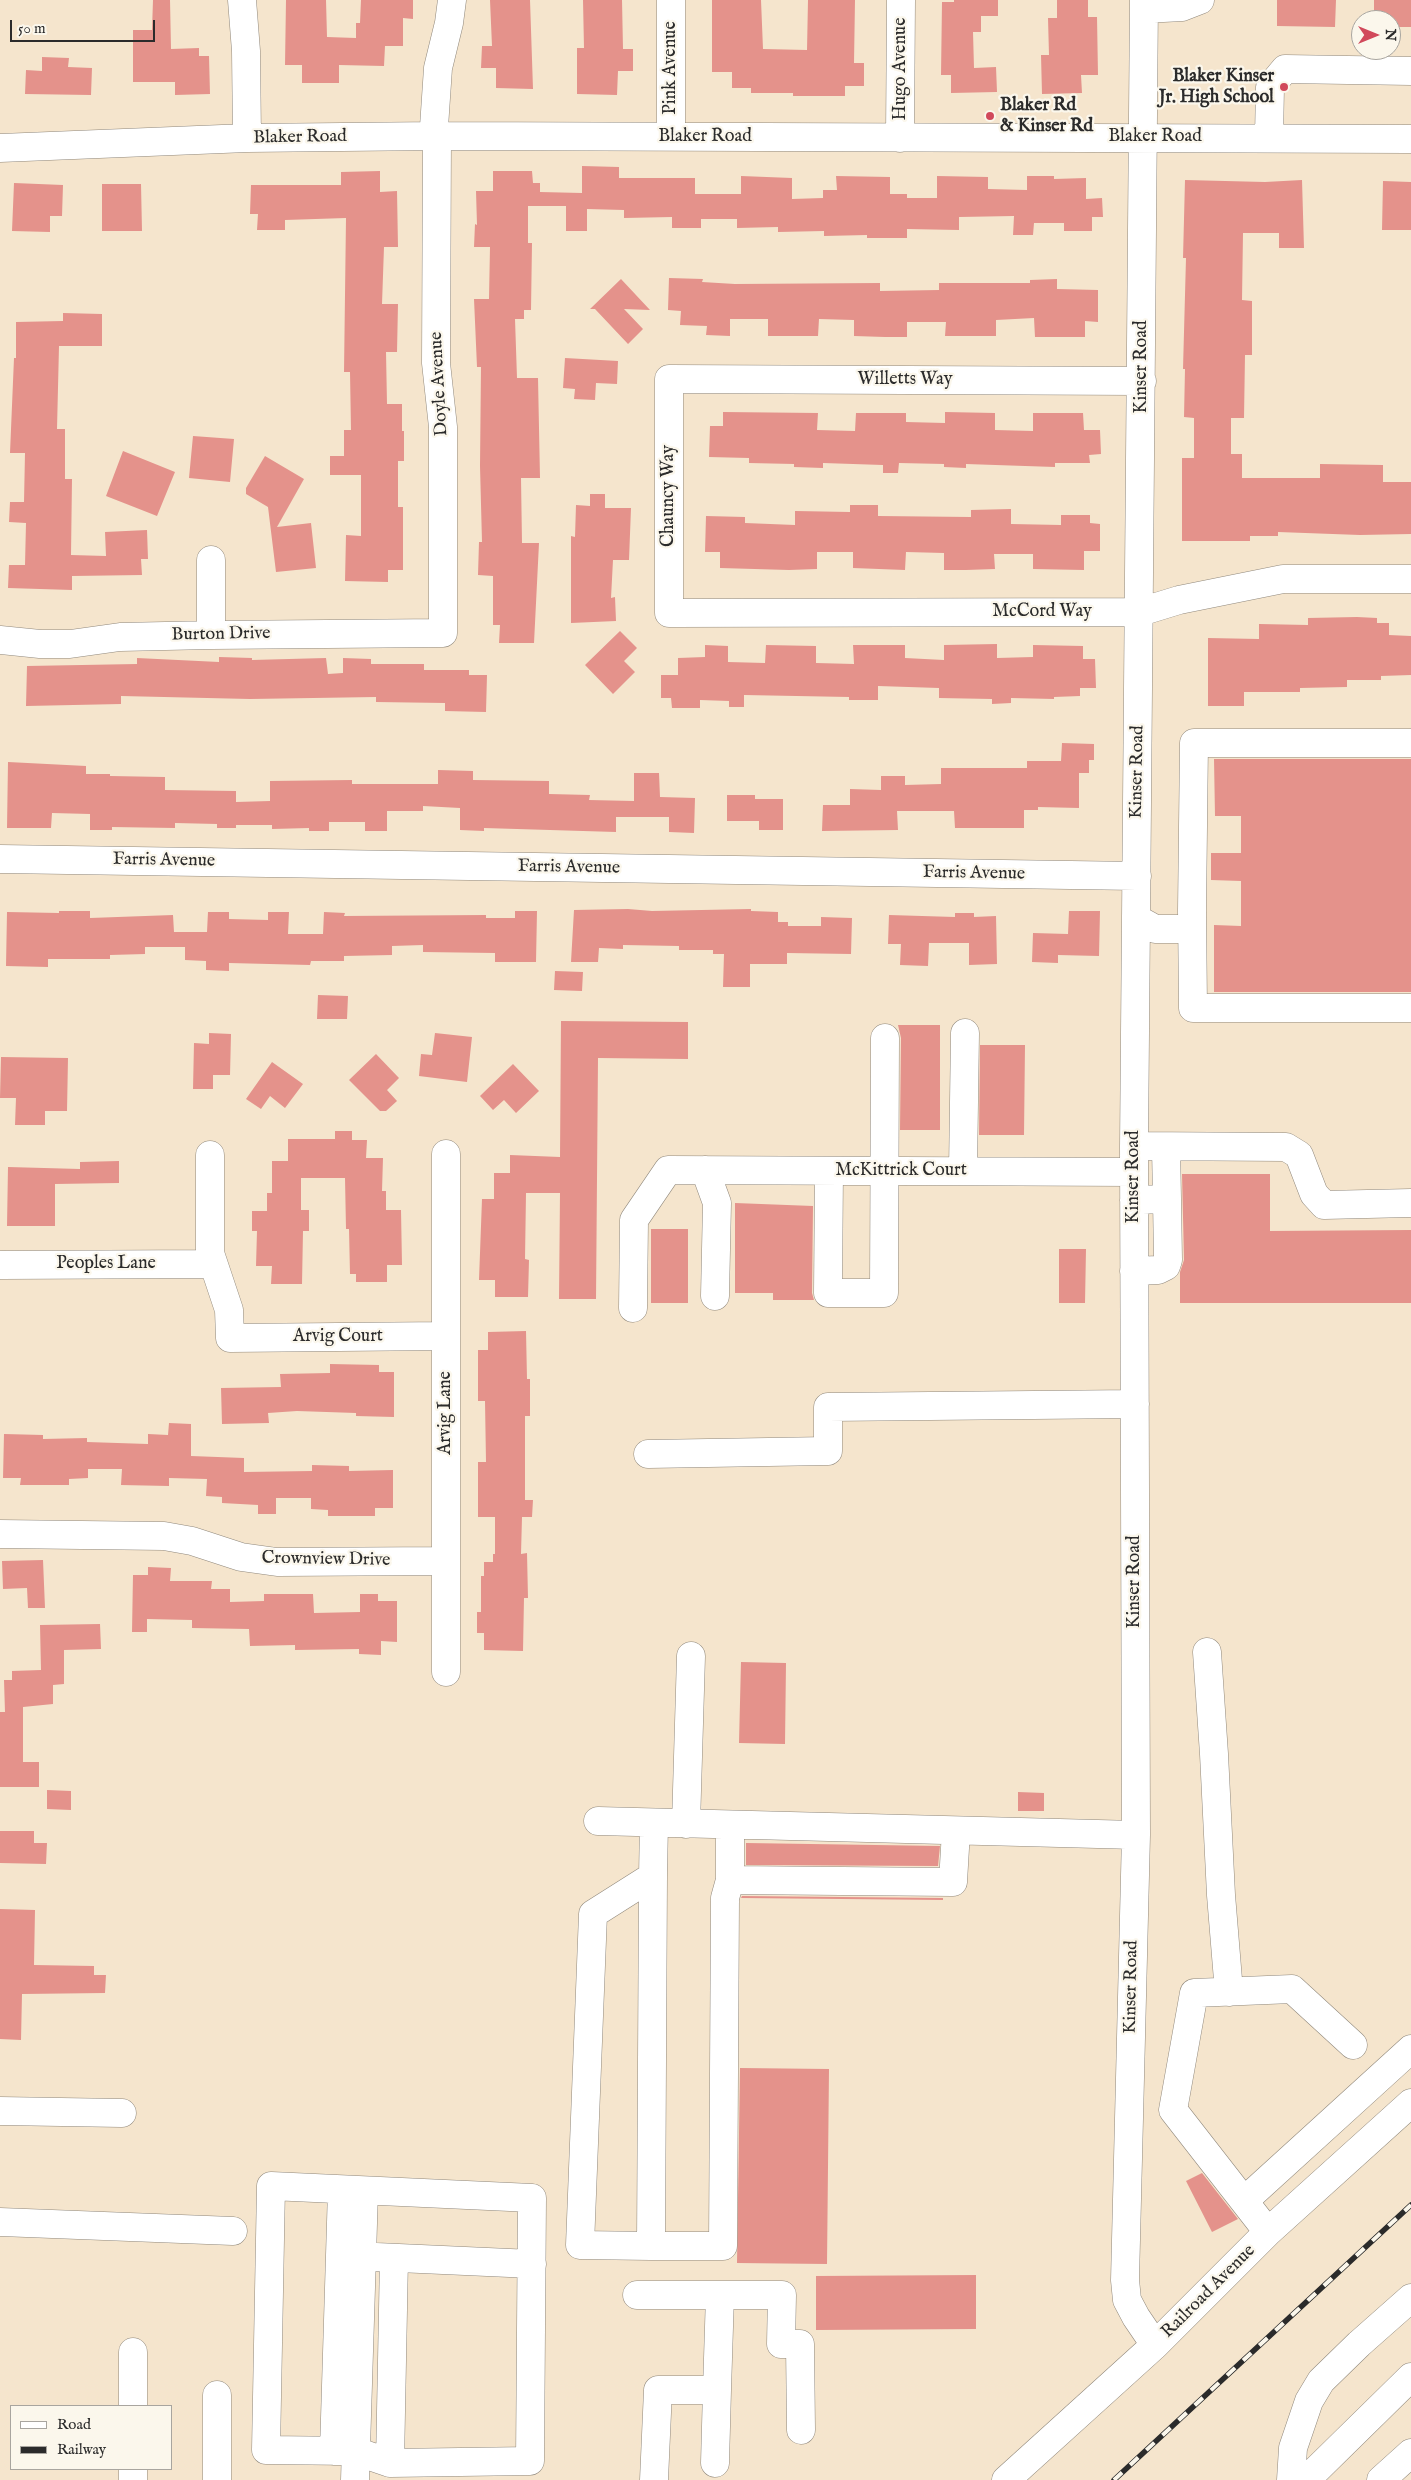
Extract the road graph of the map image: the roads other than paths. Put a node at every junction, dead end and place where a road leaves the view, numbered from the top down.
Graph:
1 (242, 0) edge
2 (452, 0) edge
3 (671, 0) edge
4 (901, 0) edge
5 (1200, 0) edge
6 (1144, 4) edge
7 (1411, 70) edge
8 (437, 136) junction
9 (671, 136) junction
10 (1143, 137) junction
11 (1269, 137) junction
12 (247, 138) junction
13 (900, 138) junction
14 (1411, 139) edge
15 (0, 148) edge
16 (669, 379) joint
17 (1142, 381) junction
18 (211, 560) dead end
19 (1411, 579) edge
20 (669, 612) joint
21 (1140, 612) junction
22 (443, 633) joint
23 (211, 635) junction
24 (0, 640) edge
25 (1411, 743) edge
26 (0, 859) edge
27 (1137, 876) junction
28 (1137, 918) junction
29 (1192, 920) junction
30 (1411, 1008) edge
31 (965, 1033) dead end
32 (886, 1038) dead end
33 (1166, 1147) junction
34 (446, 1154) dead end
35 (210, 1155) dead end
36 (1134, 1159) junction
37 (705, 1170) junction
38 (829, 1171) junction
39 (885, 1171) junction
40 (963, 1171) junction
41 (1167, 1199) junction
42 (1134, 1200) junction
43 (1411, 1203) edge
44 (0, 1264) edge
45 (212, 1264) junction
46 (1134, 1271) junction
47 (716, 1296) dead end
48 (633, 1308) dead end
49 (446, 1336) junction
50 (1135, 1404) junction
51 (648, 1454) dead end
52 (0, 1534) edge
53 (445, 1561) junction
54 (1207, 1652) dead end
55 (691, 1656) dead end
56 (446, 1672) dead end
57 (598, 1821) dead end
58 (654, 1823) junction
59 (686, 1824) junction
60 (730, 1825) junction
61 (956, 1831) junction
62 (1136, 1835) junction
63 (653, 1876) junction
64 (730, 1880) junction
65 (1229, 1992) junction
66 (1353, 2045) dead end
67 (1411, 2049) edge
68 (1411, 2103) edge
69 (0, 2111) edge
70 (122, 2113) dead end
71 (353, 2190) junction
72 (1244, 2201) junction
73 (0, 2222) edge
74 (233, 2231) dead end
75 (1268, 2232) junction
76 (651, 2246) junction
77 (362, 2256) junction
78 (394, 2258) junction
79 (532, 2264) junction
80 (637, 2295) dead end
81 (720, 2295) junction
82 (1411, 2298) edge
83 (1155, 2345) junction
84 (133, 2352) dead end
85 (1411, 2377) edge
86 (717, 2390) junction
87 (217, 2395) dead end
88 (133, 2405) edge
89 (801, 2430) dead end
90 (345, 2451) junction
91 (1411, 2453) edge
92 (390, 2463) junction
93 (715, 2463) dead end
94 (216, 2480) edge
95 (355, 2480) edge
96 (654, 2480) edge
97 (1006, 2480) edge
98 (1291, 2480) edge
99 (1306, 2480) edge
100 (1381, 2480) edge

1 - 12 main road
2 - 8 main road, Doyle Avenue
3 - 9 main road, Pink Avenue
4 - 13 main road, Hugo Avenue
5 - 6 main road
6 - 10 main road, Kinser Road
7 - 11 main road
8 - 9 main road, Blaker Road
8 - 12 main road, Blaker Road
8 - 22 main road, Doyle Avenue
9 - 13 main road, Blaker Road
10 - 11 main road, Blaker Road
10 - 13 main road, Blaker Road
10 - 17 main road, Kinser Road
11 - 14 main road, Blaker Road
12 - 15 main road, Blaker Road
16 - 17 main road, Willetts Way
16 - 20 main road, Chauncy Way
17 - 21 main road, Kinser Road
18 - 23 main road
19 - 21 main road, McCord Way
20 - 21 main road, McCord Way
21 - 27 main road, Kinser Road
22 - 23 main road, Burton Drive
23 - 24 main road, Burton Drive
25 - 29 main road
26 - 27 main road, Farris Avenue
27 - 28 main road, Kinser Road
28 - 29 main road
28 - 36 main road, Kinser Road
29 - 30 main road
31 - 40 main road
32 - 39 main road
33 - 36 main road, McKittrick Court
33 - 41 main road
33 - 43 main road, McKittrick Court
34 - 49 main road, Arvig Lane
35 - 45 main road
36 - 40 main road, McKittrick Court
36 - 42 main road, Kinser Road
37 - 38 main road, McKittrick Court
37 - 47 main road
37 - 48 main road, McKittrick Court
38 - 39 main road, McKittrick Court
38 - 39 main road
39 - 40 main road, McKittrick Court
41 - 42 main road
41 - 46 main road
42 - 46 main road, Kinser Road
44 - 45 main road, Peoples Lane
45 - 49 main road, Arvig Court
46 - 50 main road, Kinser Road
49 - 53 main road, Arvig Lane
50 - 51 main road
50 - 62 main road, Kinser Road
52 - 53 main road, Crownview Drive
53 - 56 main road, Arvig Lane
54 - 65 main road
55 - 59 main road
57 - 58 main road
58 - 59 main road
58 - 63 main road
59 - 60 main road
60 - 61 main road
60 - 64 main road
61 - 62 main road
61 - 64 main road
62 - 83 main road, Kinser Road
63 - 76 main road
63 - 76 main road
64 - 76 main road
65 - 66 main road
65 - 72 main road
67 - 72 main road
68 - 75 main road, Railroad Avenue
69 - 70 main road
71 - 77 main road
71 - 79 main road
71 - 90 main road
71 - 90 main road
72 - 75 main road
73 - 74 main road
75 - 83 main road, Railroad Avenue
77 - 78 main road
77 - 90 main road
78 - 79 main road
78 - 92 main road
79 - 92 main road
80 - 81 main road
81 - 86 main road
81 - 89 main road
82 - 98 main road
83 - 97 main road, Railroad Avenue
84 - 88 main road
85 - 99 main road
86 - 93 main road
86 - 96 main road
87 - 94 main road
90 - 92 main road
90 - 95 main road
91 - 100 main road

